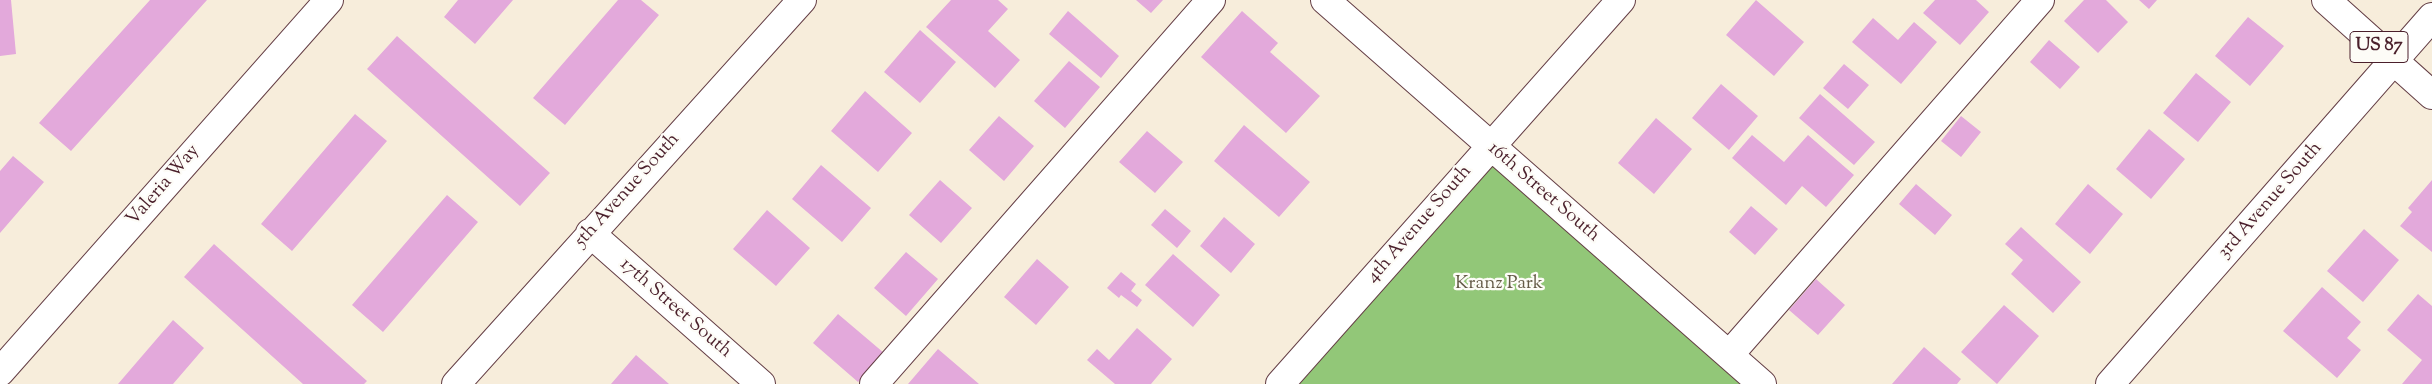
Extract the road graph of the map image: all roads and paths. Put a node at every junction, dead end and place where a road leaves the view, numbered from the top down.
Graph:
1 (329, 0) edge
2 (802, 0) edge
3 (1210, 0) edge
4 (1325, 0) edge
5 (1621, 0) edge
6 (2040, 0) edge
7 (2326, 0) edge
8 (2432, 18) edge
9 (2394, 61) junction
10 (2432, 94) edge
11 (1490, 146) junction
12 (590, 233) junction
13 (1729, 355) junction
14 (0, 372) edge
15 (456, 384) edge
16 (761, 384) edge
17 (874, 384) edge
18 (1280, 384) edge
19 (1762, 384) edge
20 (2110, 384) edge

1 - 14 street, Valeria Way
2 - 12 street, 5th Avenue South
3 - 17 street
4 - 11 street, 16th Street South
5 - 11 street, 4th Avenue South
6 - 13 street
7 - 9 street, US 87
8 - 9 street, 3rd Avenue South
9 - 10 street, US 87
9 - 20 street, 3rd Avenue South
11 - 13 street, 16th Street South
11 - 18 street, 4th Avenue South
12 - 15 street, 5th Avenue South
12 - 16 street, 17th Street South
13 - 19 street, 16th Street South

